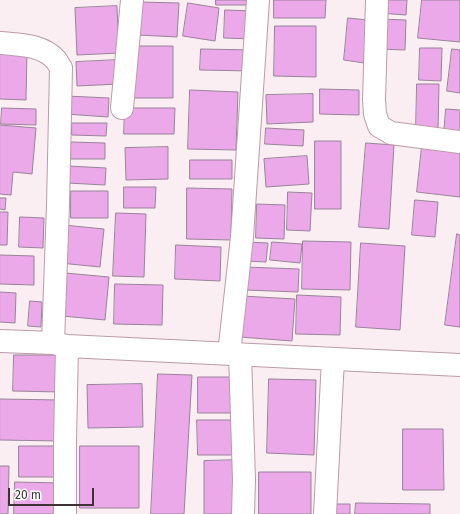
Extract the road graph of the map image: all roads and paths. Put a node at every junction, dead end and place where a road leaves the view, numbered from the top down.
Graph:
1 (132, 0) edge
2 (258, 0) edge
3 (377, 0) edge
4 (0, 43) edge
5 (122, 108) dead end
6 (460, 142) edge
7 (0, 341) edge
8 (60, 345) junction
9 (235, 354) junction
10 (333, 359) junction
11 (460, 365) edge
12 (65, 514) edge
13 (244, 514) edge
14 (325, 514) edge

1 - 5 street
2 - 9 street
3 - 6 street
4 - 8 street
7 - 8 street
8 - 9 street
8 - 12 street
9 - 10 street
9 - 13 street
10 - 11 street
10 - 14 street

